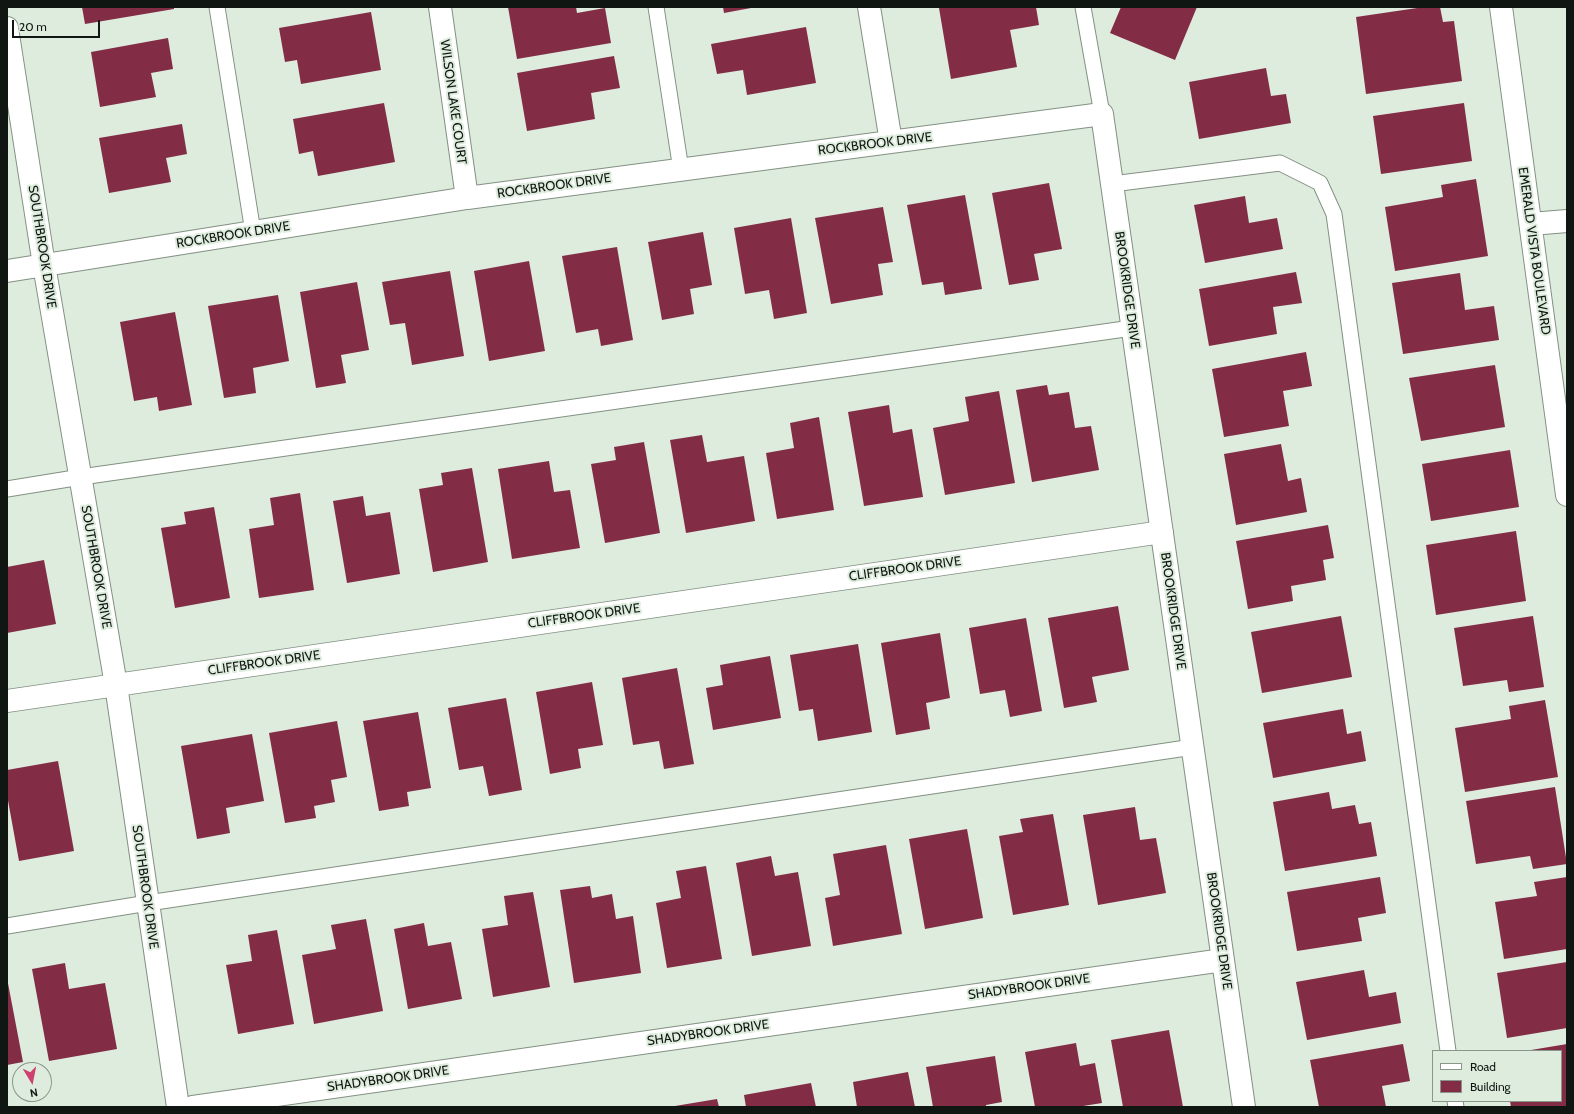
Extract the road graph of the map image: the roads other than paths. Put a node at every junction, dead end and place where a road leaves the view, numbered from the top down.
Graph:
1 (217, 7) edge
2 (440, 7) edge
3 (656, 7) edge
4 (869, 7) edge
5 (1083, 7) edge
6 (1501, 7) edge
7 (7, 28) edge
8 (1102, 114) junction
9 (891, 142) junction
10 (681, 170) junction
11 (1112, 184) junction
12 (467, 198) junction
13 (1567, 220) edge
14 (1531, 224) junction
15 (253, 232) junction
16 (44, 265) junction
17 (7, 271) edge
18 (1132, 328) junction
19 (81, 477) junction
20 (7, 489) edge
21 (1567, 495) edge
22 (1162, 532) junction
23 (116, 685) junction
24 (7, 701) edge
25 (1193, 747) junction
26 (148, 902) junction
27 (7, 926) edge
28 (1223, 960) junction
29 (1448, 1050) edge
30 (178, 1107) edge
31 (193, 1107) edge
32 (1244, 1107) edge

1 - 15 lane
2 - 12 street, WILSON LAKE COURT
3 - 10 lane
4 - 9 street
5 - 8 lane
6 - 14 street, EMERALD VISTA BOULEVARD
7 - 16 street, SOUTHBROOK DRIVE
8 - 9 street, ROCKBROOK DRIVE
8 - 11 street, BROOKRIDGE DRIVE
9 - 10 street, ROCKBROOK DRIVE
10 - 12 street, ROCKBROOK DRIVE
11 - 18 street, BROOKRIDGE DRIVE
11 - 29 lane
12 - 15 street, ROCKBROOK DRIVE
13 - 14 street
14 - 21 street, EMERALD VISTA BOULEVARD
15 - 16 street, ROCKBROOK DRIVE
16 - 17 street, ROCKBROOK DRIVE
16 - 19 street, SOUTHBROOK DRIVE
18 - 19 lane
18 - 22 street, BROOKRIDGE DRIVE
19 - 20 lane
19 - 23 street, SOUTHBROOK DRIVE
22 - 23 street, CLIFFBROOK DRIVE
22 - 25 street, BROOKRIDGE DRIVE
23 - 24 street, CLIFFBROOK DRIVE
23 - 26 street, SOUTHBROOK DRIVE
25 - 26 lane
25 - 28 street, BROOKRIDGE DRIVE
26 - 27 lane
26 - 30 street, SOUTHBROOK DRIVE
28 - 31 street, SHADYBROOK DRIVE
28 - 32 street, BROOKRIDGE DRIVE

